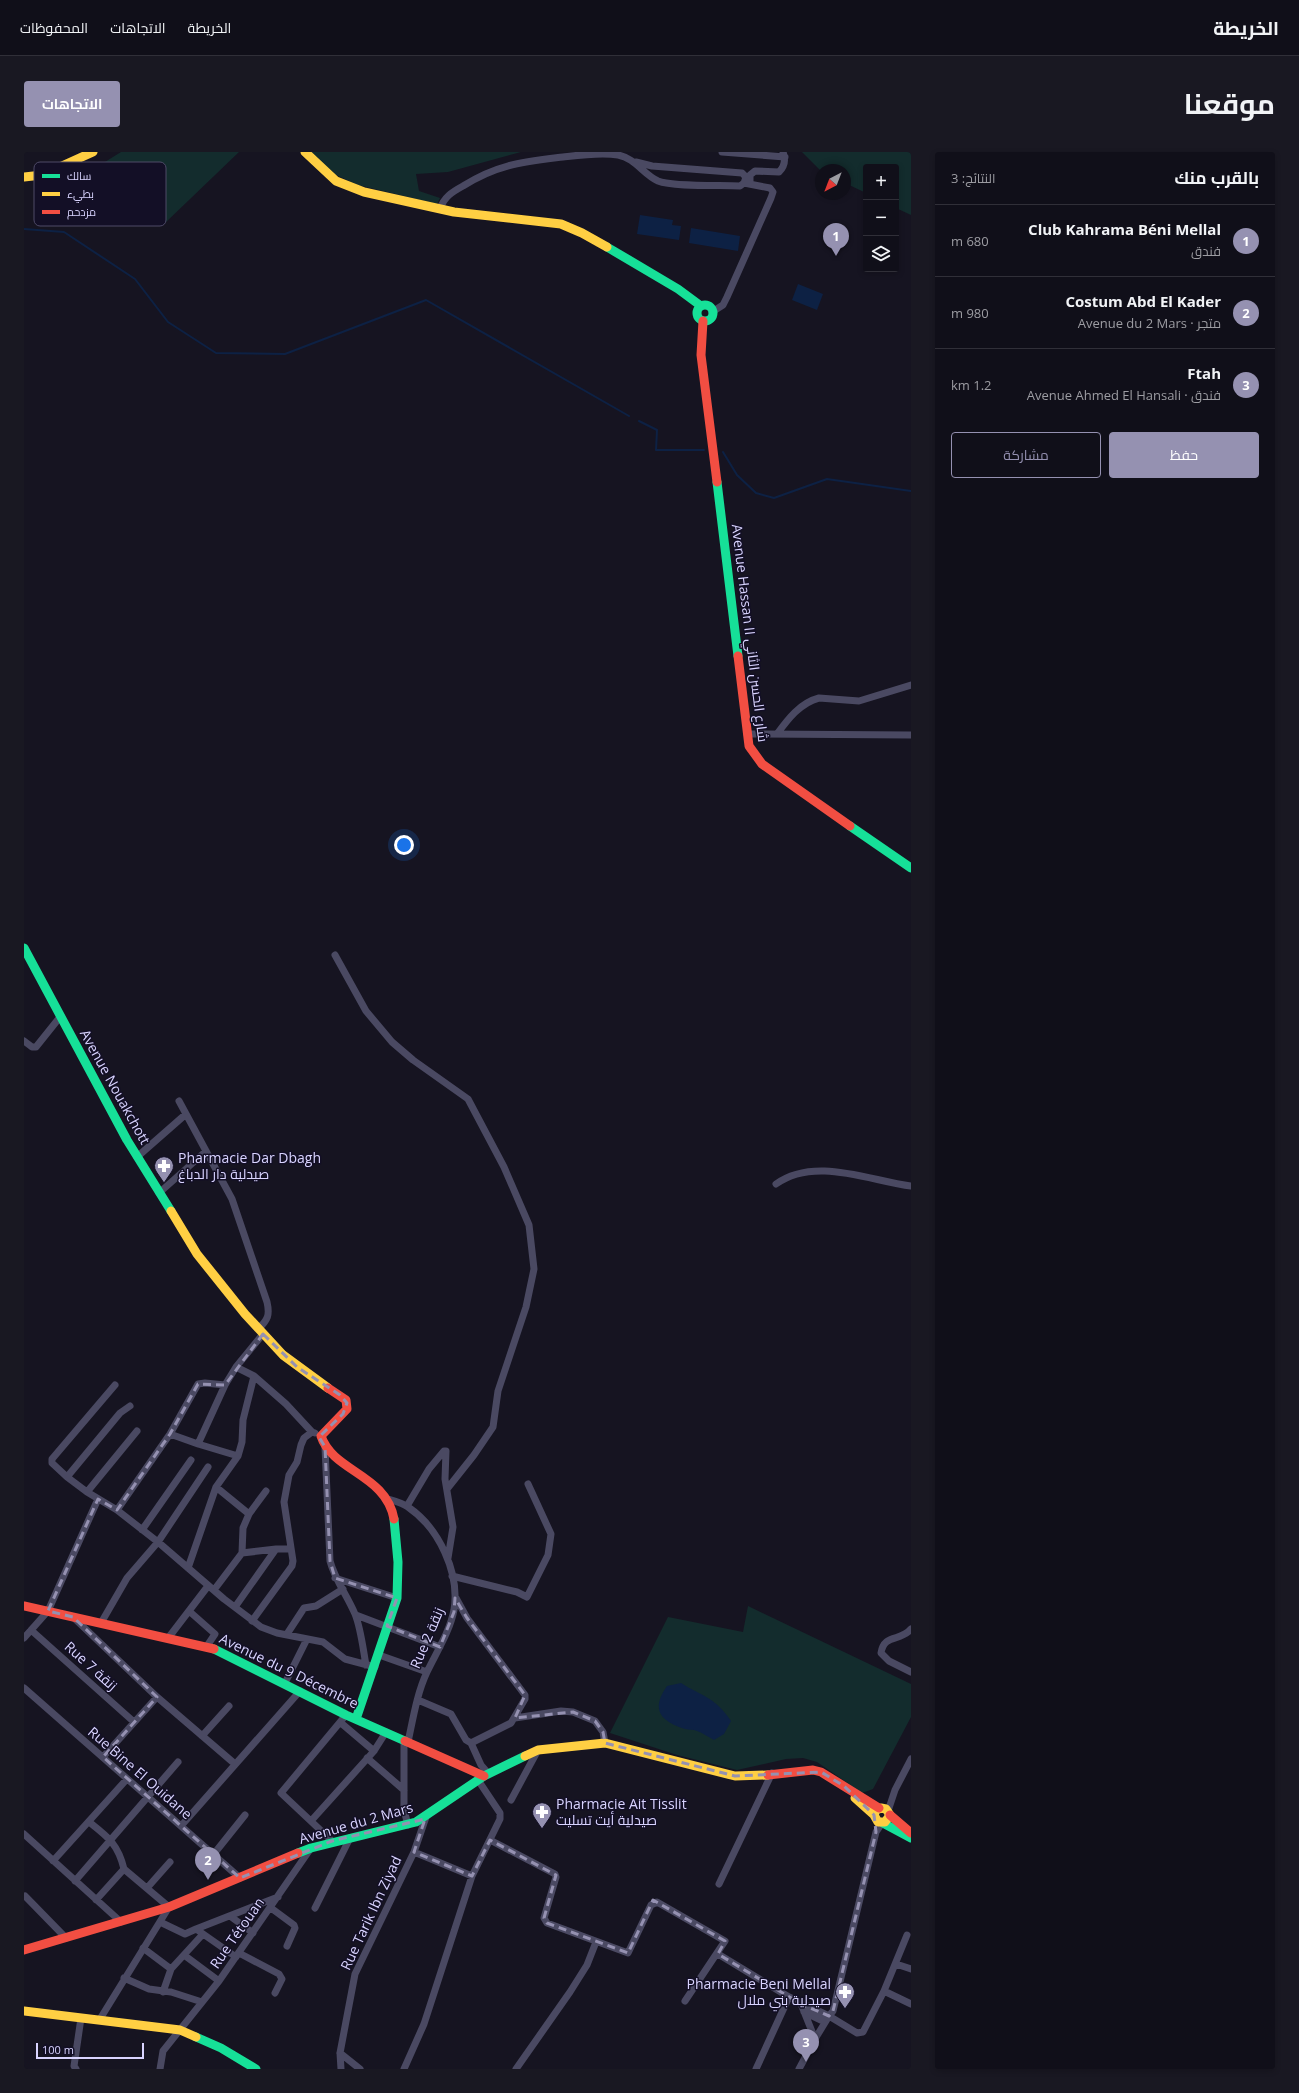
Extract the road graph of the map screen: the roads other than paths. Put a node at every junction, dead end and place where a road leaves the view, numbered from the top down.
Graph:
1 (93, 152) edge
2 (305, 152) edge
3 (593, 152) edge
4 (722, 152) edge
5 (784, 154) edge
6 (586, 155) junction
7 (71, 162) edge
8 (634, 162) junction
9 (34, 176) edge
10 (24, 177) edge
11 (747, 184) junction
12 (440, 209) junction
13 (701, 306) junction
14 (712, 312) junction
15 (703, 321) junction
16 (911, 685) edge
17 (747, 734) junction
18 (777, 734) junction
19 (911, 735) edge
20 (911, 868) edge
21 (24, 948) edge
22 (335, 955) dead end
23 (60, 1017) junction
24 (24, 1041) edge
25 (179, 1101) dead end
26 (186, 1114) junction
27 (205, 1152) junction
28 (137, 1157) junction
29 (776, 1184) dead end
30 (911, 1186) edge
31 (159, 1193) junction
32 (261, 1331) junction
33 (236, 1367) junction
34 (254, 1376) junction
35 (115, 1385) dead end
36 (225, 1385) junction
37 (130, 1406) dead end
38 (137, 1431) dead end
39 (312, 1432) junction
40 (170, 1434) junction
41 (321, 1436) junction
42 (198, 1444) junction
43 (325, 1447) junction
44 (238, 1456) junction
45 (191, 1460) dead end
46 (208, 1467) dead end
47 (67, 1477) junction
48 (528, 1484) dead end
49 (216, 1487) junction
50 (447, 1489) junction
51 (266, 1491) dead end
52 (87, 1492) junction
53 (98, 1499) junction
54 (388, 1499) junction
55 (408, 1506) junction
56 (117, 1510) junction
57 (249, 1514) junction
58 (142, 1530) junction
59 (158, 1542) junction
60 (290, 1549) junction
61 (276, 1550) junction
62 (242, 1553) junction
63 (448, 1558) junction
64 (188, 1568) junction
65 (452, 1576) junction
66 (335, 1578) junction
67 (211, 1588) junction
68 (343, 1589) junction
69 (397, 1598) junction
70 (455, 1598) junction
71 (24, 1606) edge
72 (235, 1607) junction
73 (189, 1610) junction
74 (48, 1611) junction
75 (356, 1615) junction
76 (73, 1617) junction
77 (252, 1621) junction
78 (100, 1623) junction
79 (387, 1626) junction
80 (911, 1629) edge
81 (31, 1630) junction
82 (287, 1634) junction
83 (169, 1637) junction
84 (24, 1638) edge
85 (307, 1639) junction
86 (208, 1646) junction
87 (440, 1647) junction
88 (378, 1655) junction
89 (371, 1666) junction
90 (427, 1672) junction
91 (911, 1672) edge
92 (285, 1683) junction
93 (24, 1688) edge
94 (300, 1691) junction
95 (157, 1696) junction
96 (418, 1700) junction
97 (229, 1706) dead end
98 (515, 1718) junction
99 (343, 1719) junction
100 (356, 1719) junction
101 (134, 1722) junction
102 (386, 1732) junction
103 (202, 1736) junction
104 (406, 1742) junction
105 (471, 1744) junction
106 (605, 1744) junction
107 (538, 1750) junction
108 (374, 1751) junction
109 (102, 1757) junction
110 (367, 1758) junction
111 (911, 1759) edge
112 (178, 1762) dead end
113 (235, 1764) junction
114 (772, 1773) junction
115 (482, 1777) junction
116 (127, 1779) junction
117 (404, 1790) junction
118 (148, 1798) junction
119 (511, 1800) dead end
120 (245, 1815) dead end
121 (881, 1815) junction
122 (426, 1817) junction
123 (311, 1821) junction
124 (89, 1822) junction
125 (408, 1825) junction
126 (181, 1826) junction
127 (911, 1833) edge
128 (24, 1836) edge
129 (350, 1838) junction
130 (911, 1838) edge
131 (111, 1839) junction
132 (490, 1840) junction
133 (332, 1841) junction
134 (311, 1848) junction
135 (414, 1852) junction
136 (213, 1854) junction
137 (53, 1861) junction
138 (170, 1862) dead end
139 (124, 1869) junction
140 (472, 1876) junction
141 (240, 1878) junction
142 (75, 1881) junction
143 (719, 1884) dead end
144 (147, 1888) junction
145 (25, 1896) dead end
146 (278, 1897) junction
147 (96, 1900) junction
148 (170, 1907) junction
149 (271, 1908) junction
150 (315, 1908) dead end
151 (230, 1916) junction
152 (121, 1922) junction
153 (160, 1922) junction
154 (196, 1929) junction
155 (253, 1933) junction
156 (203, 1934) junction
157 (907, 1935) dead end
158 (66, 1938) junction
159 (596, 1942) junction
160 (287, 1946) dead end
161 (143, 1948) junction
162 (24, 1950) edge
163 (718, 1954) junction
164 (184, 1955) junction
165 (238, 1955) junction
166 (896, 1964) junction
167 (171, 1969) junction
168 (911, 1969) edge
169 (124, 1978) junction
170 (219, 1981) junction
171 (884, 1991) junction
172 (163, 1992) junction
173 (275, 1993) dead end
174 (789, 1997) junction
175 (685, 2001) dead end
176 (202, 2002) junction
177 (801, 2004) junction
178 (911, 2004) edge
179 (24, 2011) edge
180 (804, 2012) junction
181 (81, 2018) junction
182 (100, 2019) junction
183 (827, 2019) junction
184 (180, 2030) junction
185 (815, 2039) junction
186 (340, 2053) junction
187 (76, 2069) edge
188 (160, 2069) edge
189 (256, 2069) edge
190 (340, 2069) edge
191 (360, 2069) edge
192 (404, 2069) edge
193 (516, 2069) edge
194 (756, 2069) edge
195 (800, 2069) edge

1 - 7 street
2 - 12 street
3 - 6 street
4 - 5 street
5 - 11 street
6 - 8 street
6 - 12 street
8 - 11 street
8 - 11 street
9 - 10 street
11 - 14 street
12 - 13 street
13 - 14 street
13 - 15 street
14 - 15 street
15 - 17 street, Avenue Hassan II شارع الحسن الثاني
16 - 18 street
17 - 18 street
17 - 20 street, Avenue Hassan II شارع الحسن الثاني
18 - 19 street
21 - 23 street, Avenue Nouakchott
22 - 50 street
23 - 24 street
23 - 28 street, Avenue Nouakchott
25 - 26 street
26 - 27 street
26 - 28 street
27 - 31 street
27 - 32 street
28 - 31 street, Avenue Nouakchott
29 - 30 street
31 - 32 street, Avenue Nouakchott
32 - 33 street
32 - 41 street, Avenue Nouakchott
33 - 34 street
33 - 36 street
34 - 39 street
34 - 44 street
35 - 47 street
36 - 40 street
36 - 42 street
37 - 47 street
38 - 52 street
39 - 41 street
39 - 60 street
40 - 42 street
40 - 56 street
41 - 43 street
42 - 44 street
43 - 54 street
43 - 66 street
44 - 49 street
45 - 58 street
46 - 59 street
47 - 52 street
48 - 65 street
49 - 57 street
49 - 64 street
50 - 55 street
50 - 63 street
51 - 57 street
52 - 53 street
53 - 56 street
53 - 74 street
54 - 55 street, Rue 2 زنقة
54 - 69 street
55 - 63 street, Rue 2 زنقة
56 - 58 street
57 - 62 street
58 - 59 street
59 - 64 street
59 - 78 street
60 - 61 street
60 - 77 street
61 - 62 street
61 - 72 street
62 - 67 street
63 - 65 street, Rue 2 زنقة
64 - 67 street
65 - 70 street, Rue 2 زنقة
66 - 68 street
66 - 69 street
67 - 72 street
67 - 73 street
68 - 75 street
68 - 82 street
69 - 79 street
70 - 87 street, Rue 2 زنقة
70 - 98 street
71 - 74 street, Avenue du 9 Décembre
72 - 77 street
73 - 83 street
73 - 86 street
74 - 76 street, Avenue du 9 Décembre
74 - 81 street
75 - 79 street
75 - 89 street
76 - 78 street, Avenue du 9 Décembre
76 - 95 street
77 - 82 street
78 - 83 street, Avenue du 9 Décembre
79 - 87 street
79 - 88 street
80 - 91 street
81 - 84 street
81 - 101 street, Rue 7 زنقة
82 - 85 street
83 - 86 street, Avenue du 9 Décembre
85 - 89 street
85 - 92 street
86 - 92 street, Avenue du 9 Décembre
87 - 90 street, Rue 2 زنقة
88 - 89 street
88 - 90 street
89 - 100 street
90 - 96 street, Rue 2 زنقة
92 - 94 street, Avenue du 9 Décembre
93 - 109 street, Rue Bine El Ouidane
94 - 99 street, Avenue du 9 Décembre
94 - 113 street
95 - 101 street
95 - 103 street
96 - 104 street, Rue 2 زنقة
96 - 105 street
97 - 103 street
98 - 105 street
98 - 106 street
99 - 100 street, Avenue du 9 Décembre
99 - 108 street
99 - 123 street
100 - 102 street, Avenue du 9 Décembre
101 - 109 street
102 - 104 street, Avenue du 9 Décembre
102 - 108 street
103 - 113 street
104 - 115 street, Avenue du 9 Décembre
104 - 117 street, Rue 2 زنقة
105 - 115 street
106 - 107 street, Avenue du 2 Mars
106 - 114 street, Avenue du 2 Mars
107 - 115 street, Avenue du 2 Mars
107 - 119 street
108 - 110 street
109 - 116 street, Rue Bine El Ouidane
110 - 117 street
110 - 123 street
111 - 121 street
112 - 118 street
113 - 126 street
114 - 121 street, Avenue du 2 Mars
114 - 143 street
115 - 122 street, Avenue du 2 Mars
115 - 132 street
116 - 118 street, Rue Bine El Ouidane
116 - 124 street
117 - 125 street, Rue 2 زنقة
118 - 126 street, Rue Bine El Ouidane
118 - 131 street
120 - 136 street
121 - 127 street
121 - 130 street
121 - 183 street
122 - 125 street, Avenue du 2 Mars
122 - 135 street, Rue Tarik Ibn Ziyad
123 - 133 street
124 - 131 street
124 - 137 street
125 - 129 street, Avenue du 2 Mars
126 - 136 street, Rue Bine El Ouidane
128 - 137 street
129 - 133 street, Avenue du 2 Mars
129 - 150 street
131 - 139 street
131 - 142 street
132 - 140 street
132 - 159 street
133 - 134 street, Avenue du 2 Mars
134 - 141 street, Avenue du 2 Mars
134 - 146 street, Rue Tétouan
135 - 140 street
135 - 186 street, Rue Tarik Ibn Ziyad
136 - 141 street, Rue Bine El Ouidane
137 - 142 street
138 - 144 street
139 - 144 street
139 - 147 street
140 - 192 street
141 - 148 street, Avenue du 2 Mars
142 - 147 street
144 - 148 street
145 - 158 street
146 - 149 street, Rue Tétouan
146 - 151 street
147 - 152 street
148 - 152 street, Avenue du 2 Mars
148 - 153 street
149 - 155 street, Rue Tétouan
149 - 160 street
151 - 154 street
151 - 155 street
152 - 158 street, Avenue du 2 Mars
153 - 154 street
153 - 161 street
154 - 156 street
155 - 165 street, Rue Tétouan
156 - 164 street
156 - 165 street
157 - 166 street
158 - 162 street, Avenue du 2 Mars
159 - 163 street
159 - 193 street
161 - 167 street
161 - 169 street
163 - 174 street
163 - 175 street
164 - 167 street
164 - 170 street
165 - 170 street, Rue Tétouan
165 - 173 street
166 - 168 street
166 - 171 street
167 - 172 street
169 - 172 street
169 - 182 street
170 - 176 street, Rue Tétouan
171 - 178 street
171 - 183 street
172 - 176 street
174 - 177 street
174 - 194 street
176 - 184 street, Rue Tétouan
177 - 180 street
177 - 183 street
179 - 181 street
180 - 183 street
180 - 185 street
181 - 182 street
181 - 187 street
182 - 184 street
183 - 185 street
184 - 188 street, Rue Tétouan
184 - 189 street
185 - 195 street
186 - 190 street, Rue Tarik Ibn Ziyad
186 - 191 street

